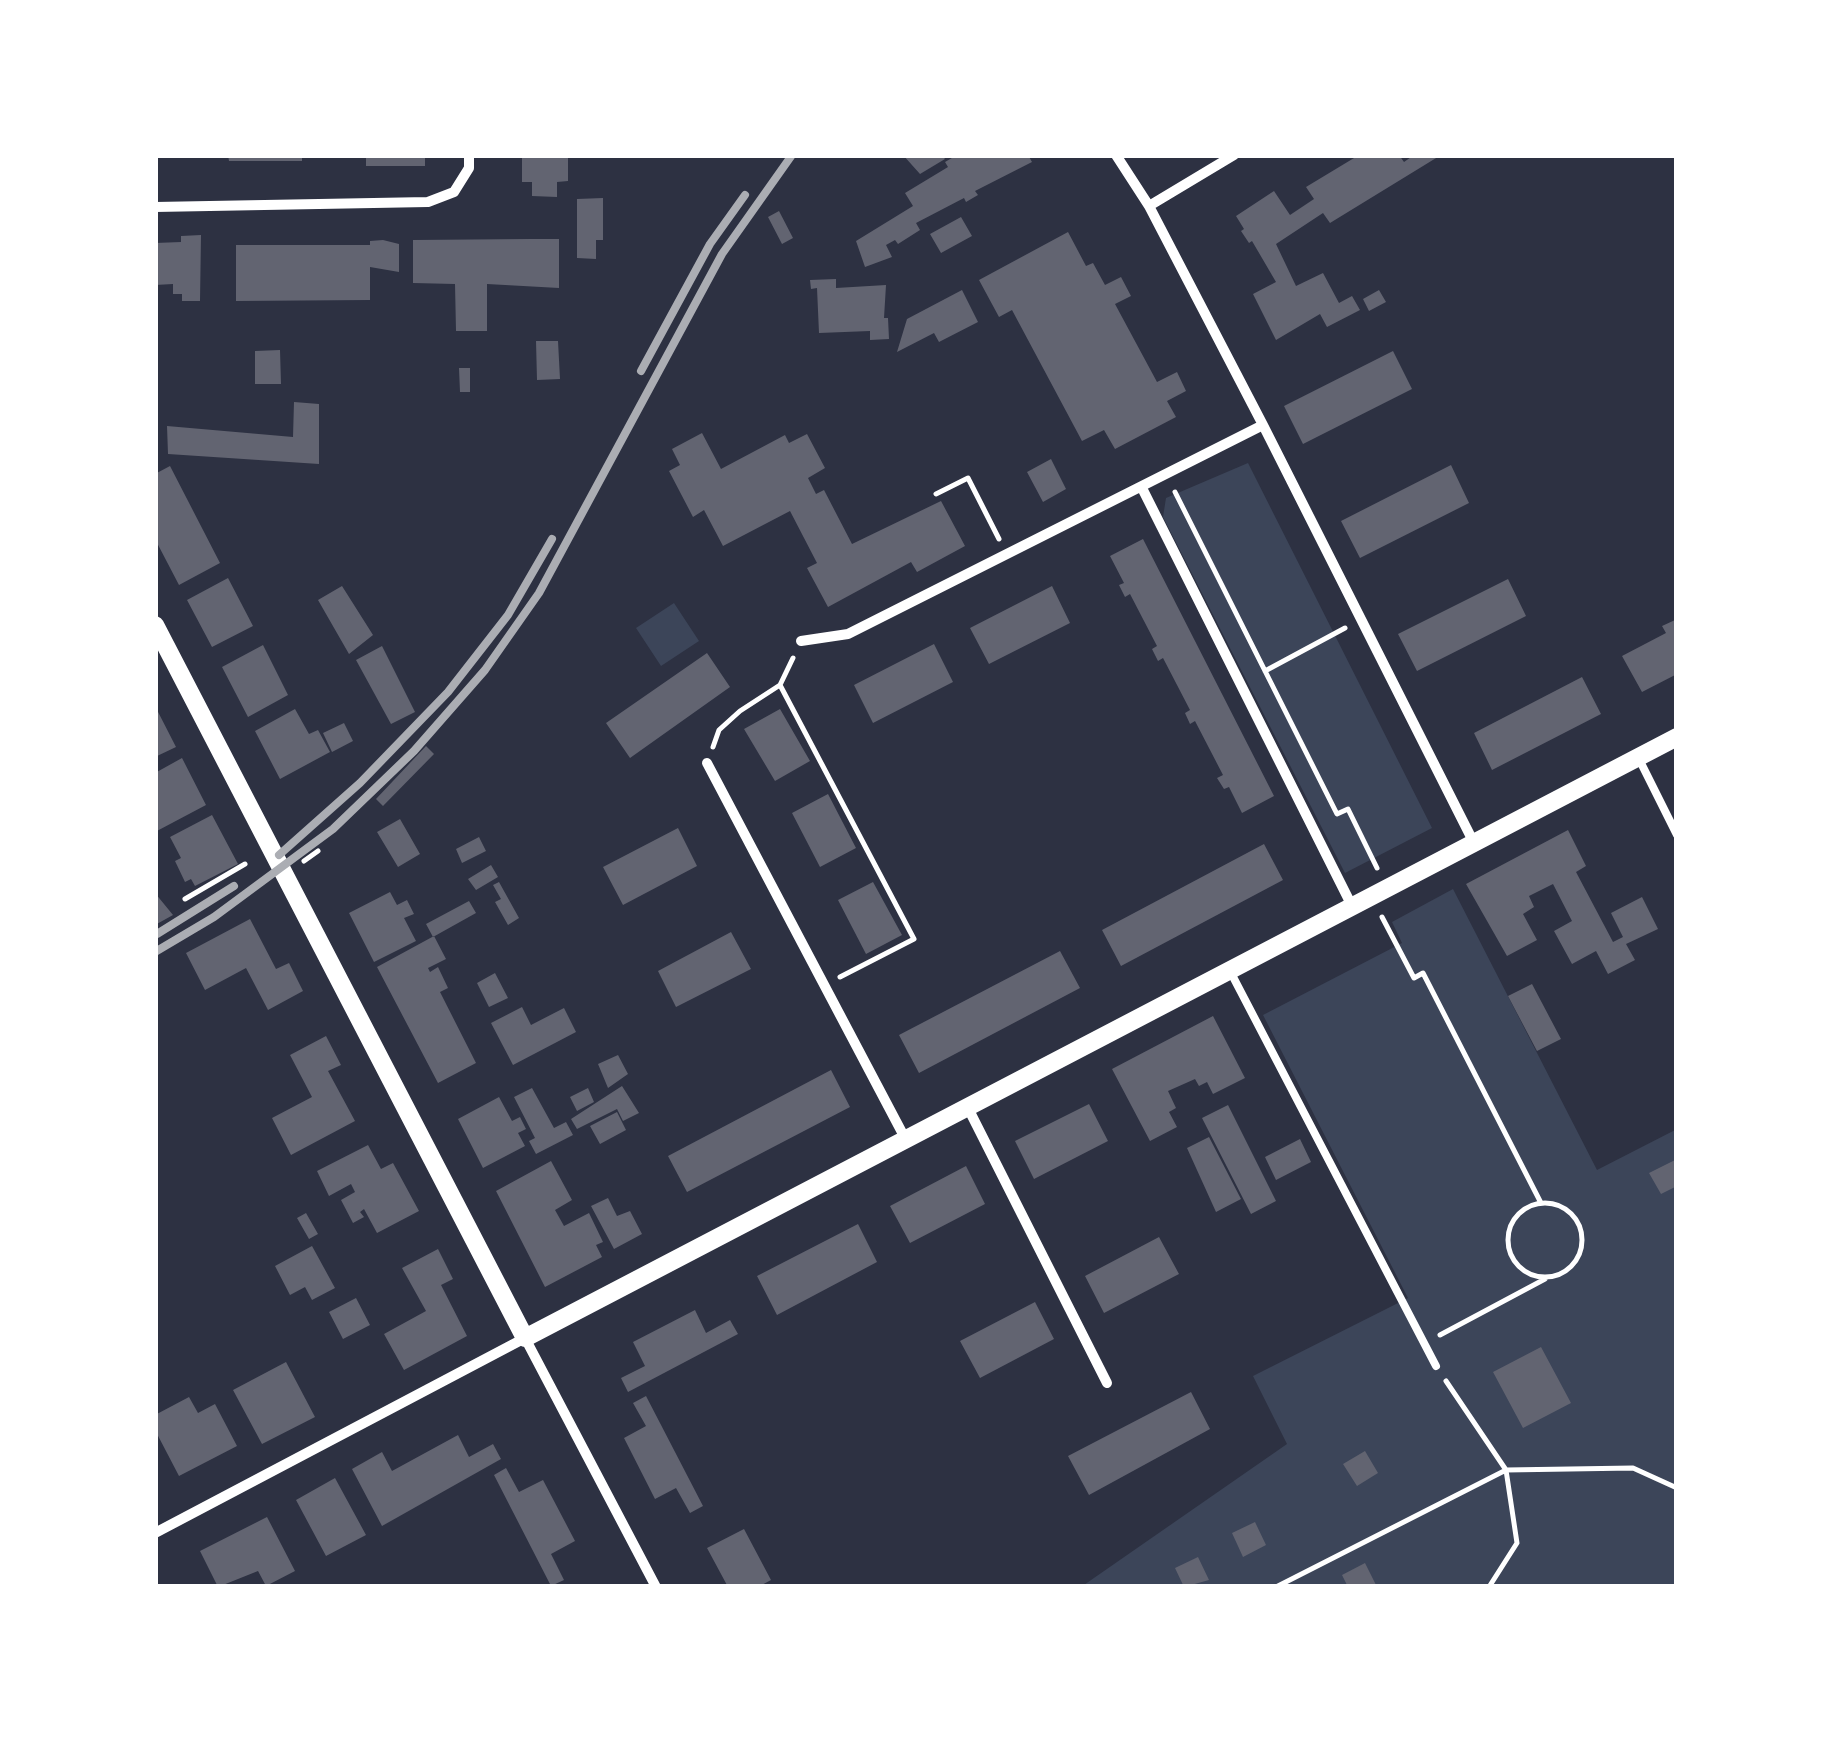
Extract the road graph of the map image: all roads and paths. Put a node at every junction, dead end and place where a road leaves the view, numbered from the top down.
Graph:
1 (469, 155) edge
2 (1116, 155) edge
3 (1234, 155) edge
4 (1149, 206) junction
5 (155, 208) edge
6 (1262, 426) junction
7 (1167, 476) junction
8 (1142, 488) junction
9 (936, 494) dead end
10 (1007, 555) junction
11 (1361, 620) junction
12 (155, 624) edge
13 (801, 641) joint
14 (1266, 671) junction
15 (780, 685) junction
16 (1677, 737) edge
17 (1639, 757) junction
18 (707, 764) joint
19 (1677, 835) edge
20 (1474, 843) junction
21 (245, 864) dead end
22 (1379, 892) junction
23 (185, 899) dead end
24 (1352, 906) junction
25 (1230, 971) junction
26 (824, 984) junction
27 (968, 1108) junction
28 (906, 1140) junction
29 (1541, 1203) junction
30 (1548, 1278) junction
31 (526, 1338) junction
32 (1424, 1344) junction
33 (1436, 1366) joint
34 (1107, 1382) dead end
35 (1506, 1470) junction
36 (1677, 1488) edge
37 (155, 1533) edge
38 (656, 1587) edge
39 (1276, 1587) edge
40 (1489, 1587) edge

1 - 5 street
2 - 4 street
3 - 4 street
4 - 6 street
6 - 7 street
6 - 11 street
7 - 8 street
7 - 14 path
8 - 10 street
8 - 24 street
9 - 10 path
10 - 13 street
11 - 14 path
11 - 20 street
12 - 31 street
13 - 15 path
14 - 22 path
15 - 18 path
15 - 26 path
16 - 17 street
17 - 19 lane
17 - 20 street
18 - 26 street
20 - 22 street
21 - 23 path
22 - 24 street
22 - 29 path
24 - 25 street
25 - 27 street
25 - 32 lane
26 - 28 street
27 - 28 street
27 - 34 street
28 - 31 street
29 - 30 path
29 - 30 path
30 - 32 path
31 - 37 street
31 - 38 street
32 - 33 lane
33 - 35 path
35 - 36 path
35 - 39 path
35 - 40 path

